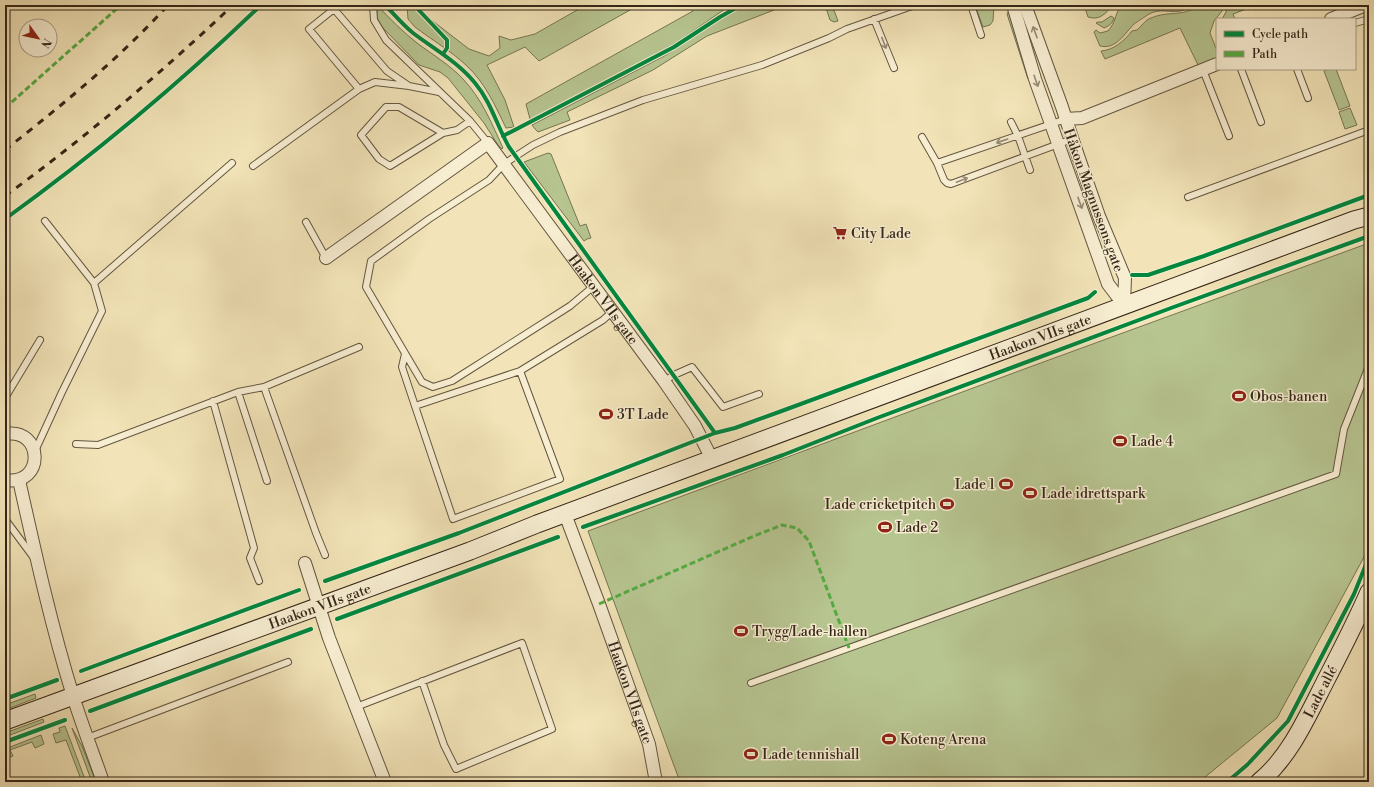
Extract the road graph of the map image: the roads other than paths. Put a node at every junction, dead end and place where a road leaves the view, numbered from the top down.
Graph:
1 (373, 5) edge
2 (890, 5) edge
3 (914, 5) edge
4 (971, 5) edge
5 (1013, 5) edge
6 (1025, 5) edge
7 (1366, 5) edge
8 (893, 12) junction
9 (1334, 18) edge
10 (874, 19) junction
11 (1369, 19) edge
12 (1356, 23) edge
13 (981, 35) dead end
14 (1216, 64) edge
15 (894, 68) dead end
16 (1203, 70) junction
17 (1242, 70) edge
18 (1297, 70) edge
19 (409, 86) junction
20 (359, 89) junction
21 (439, 92) junction
22 (1308, 98) dead end
23 (1066, 119) junction
24 (470, 121) junction
25 (1011, 122) dead end
26 (1261, 122) dead end
27 (1051, 125) junction
28 (1369, 130) edge
29 (443, 133) junction
30 (1018, 136) junction
31 (1229, 136) dead end
32 (922, 137) dead end
33 (1072, 139) junction
34 (488, 143) junction
35 (1058, 144) junction
36 (1026, 156) junction
37 (232, 163) dead end
38 (937, 163) junction
39 (504, 164) junction
40 (252, 166) dead end
41 (1030, 170) dead end
42 (1188, 197) dead end
43 (1369, 216) edge
44 (45, 221) dead end
45 (306, 222) dead end
46 (326, 258) joint
47 (94, 283) junction
48 (594, 286) junction
49 (1124, 305) junction
50 (613, 312) junction
51 (40, 340) dead end
52 (359, 347) dead end
53 (405, 354) junction
54 (1369, 366) edge
55 (520, 371) junction
56 (664, 381) junction
57 (264, 387) junction
58 (238, 392) junction
59 (759, 394) dead end
60 (5, 398) edge
61 (213, 401) junction
62 (415, 406) junction
63 (5, 434) edge
64 (76, 444) dead end
65 (35, 451) junction
66 (712, 459) junction
67 (5, 480) edge
68 (19, 480) junction
69 (267, 481) dead end
70 (565, 514) junction
71 (5, 519) edge
72 (325, 555) dead end
73 (37, 563) junction
74 (305, 563) dead end
75 (259, 580) dead end
76 (1369, 592) edge
77 (319, 606) junction
78 (288, 662) dead end
79 (422, 681) junction
80 (750, 683) dead end
81 (73, 696) junction
82 (356, 707) junction
83 (5, 721) edge
84 (87, 738) junction
85 (103, 782) edge
86 (385, 782) edge
87 (656, 782) edge
88 (1259, 782) edge

1 - 21 lane
2 - 8 lane
3 - 8 lane
4 - 13 lane
5 -> 27 street, Håkon Magnussons gate
23 -> 6 street, Håkon Magnussons gate
7 - 9 street
8 - 10 lane
10 -> 15 lane
10 - 39 lane
11 - 12 lane
14 - 16 street
16 - 23 street
16 - 31 lane
17 - 26 lane
18 - 22 lane
19 - 20 lane
19 - 20 lane
19 - 21 lane
20 - 40 lane
21 - 24 lane
23 - 27 lane
23 - 33 street, Håkon Magnussons gate
24 - 29 lane
24 - 34 lane
25 - 30 lane
27 - 30 lane
27 - 35 street, Håkon Magnussons gate
28 - 42 lane
29 - 29 lane
30 - 36 lane
30 -> 38 lane
32 - 38 lane
33 - 35 lane
33 - 49 street, Håkon Magnussons gate
34 - 39 street, Haakon VIIs gate
34 - 46 street
35 - 36 lane
35 -> 49 street, Håkon Magnussons gate
38 -> 36 lane
36 - 41 lane
37 - 47 lane
39 - 48 street, Haakon VIIs gate
39 - 53 lane
43 - 49 main road, Haakon VIIs gate
44 - 47 lane
45 - 46 lane
47 - 65 lane
48 - 50 street, Haakon VIIs gate
48 - 53 lane
49 - 66 main road, Haakon VIIs gate
50 - 55 lane
50 - 56 street, Haakon VIIs gate
51 - 60 lane
52 - 57 lane
53 - 62 lane
54 - 80 lane
55 - 62 lane
55 - 62 lane
56 - 59 lane
56 - 66 street, Haakon VIIs gate
57 - 58 lane
57 - 72 lane
58 - 61 lane
58 - 69 lane
61 - 64 lane
61 - 75 lane
63 - 65 street
65 - 68 street
66 - 70 main road, Haakon VIIs gate
67 - 68 street
68 - 73 street
70 - 77 main road, Haakon VIIs gate
70 - 87 street, Haakon VIIs gate
71 - 73 lane
73 - 81 street
74 - 77 street
76 - 88 main road, Lade allé
77 - 81 main road, Haakon VIIs gate
77 - 82 street
78 - 84 lane
79 - 79 lane
79 - 82 lane
81 - 83 main road, Haakon VIIs gate
81 - 84 street
82 - 86 street
84 - 85 street

